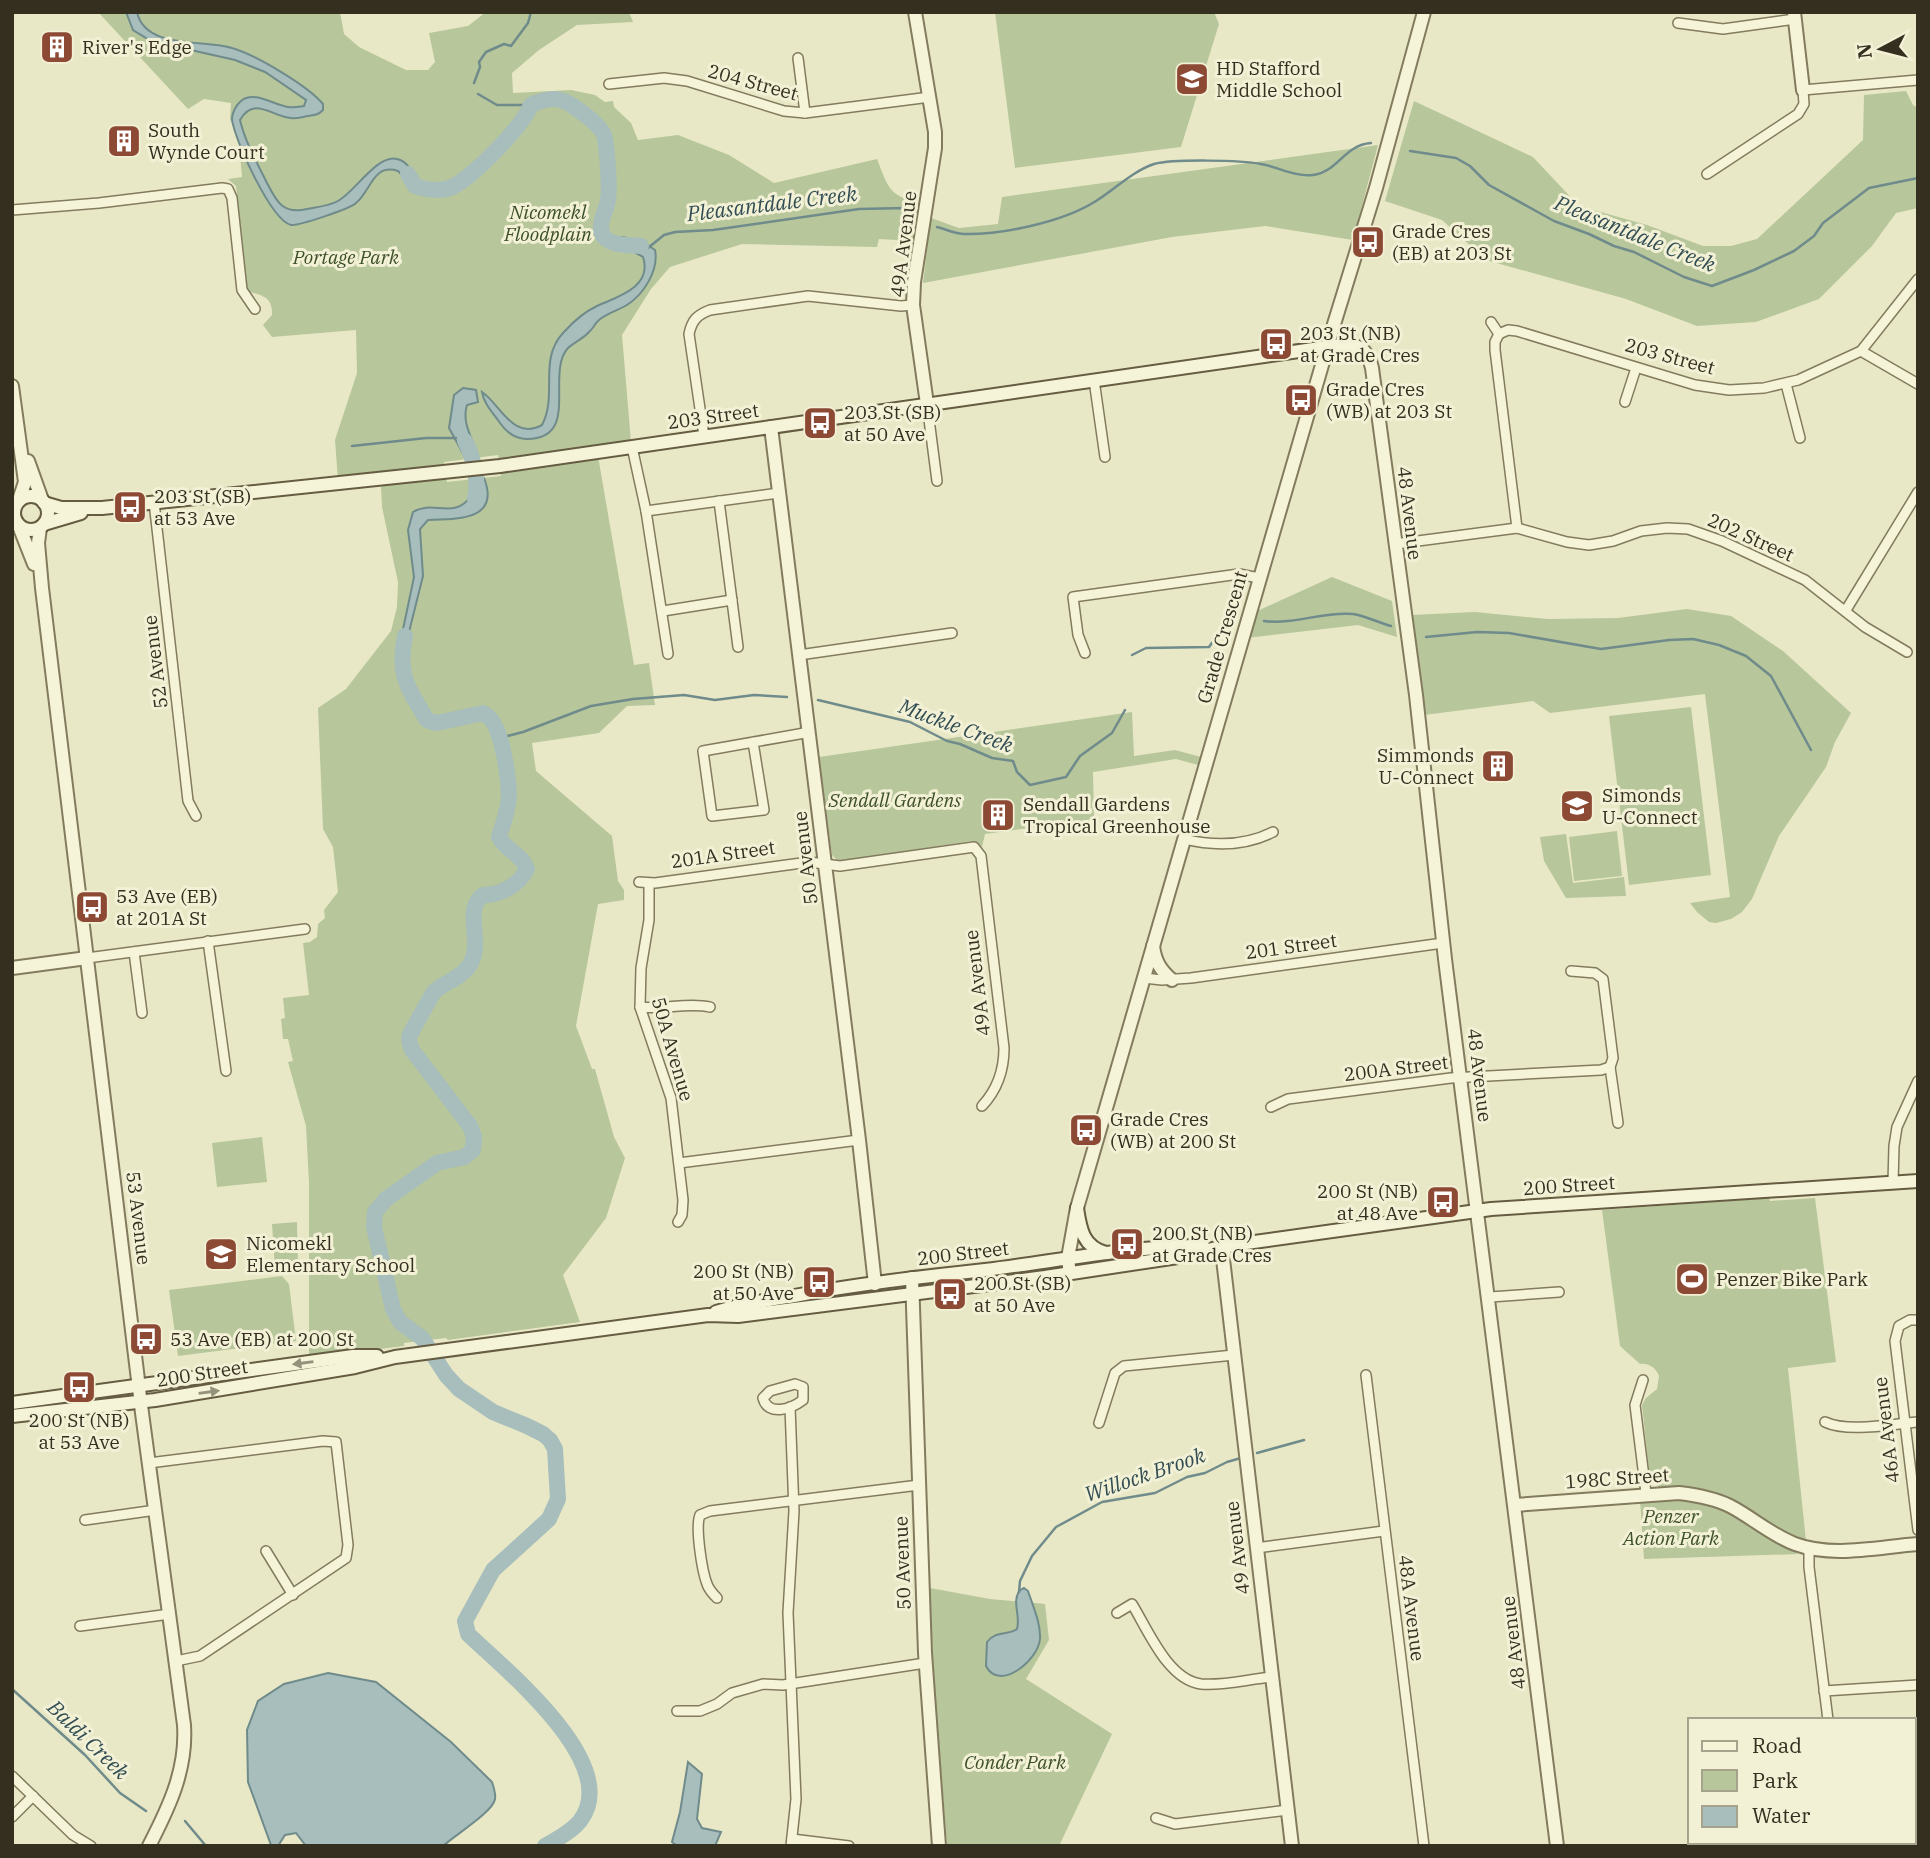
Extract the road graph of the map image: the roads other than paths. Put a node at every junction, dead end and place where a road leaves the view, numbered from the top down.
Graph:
1 (915, 12) edge
2 (1424, 12) edge
3 (1794, 16) edge
4 (1678, 23) dead end
5 (798, 58) dead end
6 (1918, 80) edge
7 (609, 85) dead end
8 (1803, 90) junction
9 (930, 97) junction
10 (805, 113) junction
11 (1707, 174) dead end
12 (12, 210) edge
13 (1918, 279) edge
14 (913, 305) junction
15 (256, 309) dead end
16 (1491, 322) dead end
17 (1499, 334) junction
18 (1327, 347) junction
19 (1861, 351) junction
20 (1636, 368) junction
21 (1094, 380) junction
22 (1786, 384) junction
23 (1918, 384) edge
24 (12, 386) edge
25 (1625, 402) dead end
26 (927, 404) junction
27 (771, 427) junction
28 (704, 436) junction
29 (1800, 438) dead end
30 (22, 444) junction
31 (632, 447) junction
32 (1105, 457) dead end
33 (937, 481) dead end
34 (1918, 492) edge
35 (779, 493) junction
36 (43, 501) junction
37 (719, 501) junction
38 (16, 502) edge
39 (154, 502) junction
40 (102, 508) junction
41 (646, 511) junction
42 (16, 522) edge
43 (42, 526) junction
44 (1517, 528) junction
45 (1395, 544) junction
46 (1259, 578) junction
47 (42, 588) junction
48 (732, 600) junction
49 (1846, 610) junction
50 (663, 611) junction
51 (951, 633) dead end
52 (738, 647) dead end
53 (1907, 652) dead end
54 (1085, 653) dead end
55 (668, 654) dead end
56 (799, 655) junction
57 (809, 732) junction
58 (753, 742) junction
59 (195, 816) dead end
60 (1273, 832) dead end
61 (1184, 839) junction
62 (978, 850) joint
63 (825, 864) junction
64 (644, 883) joint
65 (305, 929) dead end
66 (208, 941) junction
67 (1444, 943) junction
68 (1153, 946) junction
69 (134, 952) junction
70 (87, 958) junction
71 (12, 968) edge
72 (1571, 971) dead end
73 (1144, 978) junction
74 (1172, 980) junction
75 (640, 1007) junction
76 (710, 1007) dead end
77 (142, 1013) dead end
78 (1610, 1067) junction
79 (226, 1071) dead end
80 (1461, 1078) junction
81 (1918, 1081) edge
82 (982, 1106) dead end
83 (1271, 1107) dead end
84 (1618, 1123) dead end
85 (859, 1140) junction
86 (679, 1163) junction
87 (1918, 1181) edge
88 (1893, 1183) junction
89 (1077, 1208) junction
90 (1478, 1211) junction
91 (678, 1222) dead end
92 (1225, 1246) junction
93 (1107, 1253) junction
94 (1068, 1258) junction
95 (1069, 1274) junction
96 (912, 1278) junction
97 (875, 1284) junction
98 (1559, 1292) dead end
99 (913, 1295) junction
100 (1490, 1297) junction
101 (801, 1308) junction
102 (708, 1315) junction
103 (1918, 1320) edge
104 (1234, 1355) junction
105 (401, 1356) junction
106 (1366, 1375) dead end
107 (1643, 1380) dead end
108 (139, 1386) junction
109 (141, 1402) junction
110 (12, 1403) edge
111 (790, 1407) dead end
112 (12, 1416) edge
113 (1825, 1422) dead end
114 (1918, 1422) edge
115 (1099, 1423) dead end
116 (1905, 1423) junction
117 (149, 1463) junction
118 (919, 1485) junction
119 (1646, 1493) junction
120 (794, 1501) junction
121 (1515, 1504) junction
122 (156, 1510) junction
123 (85, 1520) dead end
124 (1918, 1530) edge
125 (1384, 1531) junction
126 (1918, 1544) edge
127 (1256, 1548) junction
128 (1809, 1548) junction
129 (266, 1551) dead end
130 (293, 1595) junction
131 (718, 1598) dead end
132 (1117, 1613) dead end
133 (170, 1614) junction
134 (79, 1626) dead end
135 (176, 1661) junction
136 (925, 1663) junction
137 (1272, 1677) junction
138 (791, 1684) junction
139 (1918, 1685) edge
140 (1824, 1691) junction
141 (677, 1711) dead end
142 (1828, 1718) edge
143 (12, 1776) edge
144 (33, 1796) junction
145 (1288, 1810) junction
146 (12, 1817) edge
147 (1156, 1818) dead end
148 (792, 1842) edge
149 (90, 1846) edge
150 (149, 1846) edge
151 (849, 1846) edge
152 (939, 1846) edge
153 (1292, 1846) edge
154 (1424, 1846) edge
155 (1557, 1846) edge

1 - 9 street, 49A Avenue
2 - 18 street, Grade Crescent
3 - 4 street
3 - 8 street
5 - 10 street
6 - 8 street
7 - 10 street, 204 Street
8 - 11 street
9 - 10 street, 204 Street
9 - 14 street, 49A Avenue
12 - 15 street
13 - 19 street
14 - 26 street, 49A Avenue
14 - 28 street
16 - 17 street
17 - 20 street, 203 Street
17 - 44 street
18 - 21 street, 203 Street
18 - 45 street, 48 Avenue
18 - 46 street, Grade Crescent
19 - 22 street, 203 Street
19 - 23 street
20 - 22 street, 203 Street
20 - 25 street
21 - 26 street, 203 Street
21 - 32 street
22 - 29 street
24 - 30 street
26 - 27 street, 203 Street
26 - 33 street, 49A Avenue
27 - 28 street, 203 Street
27 - 35 street, 50 Avenue
28 - 31 street, 203 Street
30 - 36 street
30 - 38 street
31 - 39 street, 203 Street
31 - 41 street
34 - 49 street
35 - 37 street
35 - 56 street, 50 Avenue
36 - 38 street
36 - 40 street, 203 Street
36 - 43 street
37 - 41 street
37 - 48 street
38 - 42 street
39 - 40 street, 203 Street
39 - 59 street, 52 Avenue
40 - 43 street, 203 Street
41 - 50 street
42 - 43 street
42 - 47 street, 53 Avenue
43 - 47 street, 53 Avenue
44 - 45 street, 202 Street
44 - 49 street, 202 Street
45 - 67 street, 48 Avenue
46 - 54 street
46 - 61 street, Grade Crescent
47 - 70 street, 53 Avenue
48 - 50 street
48 - 52 street
49 - 53 street, 202 Street
50 - 55 street
51 - 56 street
56 - 57 street, 50 Avenue
57 - 58 street
57 - 63 street, 50 Avenue
58 - 58 street
60 - 61 street
61 - 68 street, Grade Crescent
62 - 63 street, 201A Street
62 - 82 street, 49A Avenue
63 - 64 street, 201A Street
63 - 85 street, 50 Avenue
64 - 75 street, 50A Avenue
65 - 66 street
66 - 69 street
66 - 79 street
67 - 74 street, 201 Street
67 - 80 street, 48 Avenue
68 - 73 street, Grade Crescent
68 - 74 street
69 - 70 street
69 - 77 street
70 - 71 street
70 - 108 street, 53 Avenue
72 - 78 street
73 - 74 street, 201 Street
73 - 89 street, Grade Crescent
75 - 76 street
75 - 86 street, 50A Avenue
78 - 80 street, 200A Street
78 - 84 street
80 - 83 street, 200A Street
80 - 90 street, 48 Avenue
81 - 88 street
85 - 86 street
85 - 97 street, 50 Avenue
86 - 91 street, 50A Avenue
87 - 88 street, 200 Street
88 - 90 street, 200 Street
89 - 93 street
89 - 94 street, Grade Crescent
90 - 92 street, 200 Street
90 - 100 street, 48 Avenue
92 - 93 street, 200 Street
92 - 95 street, 200 Street
92 - 104 street, 49 Avenue
93 - 94 street, 200 Street
94 - 95 street, Grade Crescent
94 - 96 street, 200 Street
95 - 99 street, 200 Street
96 - 97 street, 200 Street
96 - 99 street, 50 Avenue
97 - 101 street
97 - 102 street, 200 Street
98 - 100 street
99 - 101 street, 200 Street
99 - 118 street, 50 Avenue
100 - 121 street, 48 Avenue
101 - 102 street, 200 Street
102 - 105 street, 200 Street
103 - 116 street, 46A Avenue
104 - 115 street
104 - 127 street, 49 Avenue
105 -> 108 street, 200 Street
109 -> 105 street, 200 Street
106 - 125 street, 48A Avenue
107 - 119 street
108 - 109 street, 53 Avenue
108 - 110 street, 200 Street
109 - 112 street, 200 Street
109 - 117 street, 53 Avenue
111 - 120 street
113 - 116 street
114 - 116 street
116 - 124 street, 46A Avenue
117 - 122 street, 53 Avenue
117 - 130 street
118 - 120 street
118 - 136 street, 50 Avenue
119 - 121 street, 198C Street
119 - 128 street, 198C Street
120 - 131 street
120 - 138 street
121 - 155 street, 48 Avenue
122 - 123 street
122 - 133 street, 53 Avenue
125 - 127 street
125 - 154 street, 48A Avenue
126 - 128 street, 198C Street
127 - 137 street, 49 Avenue
128 - 140 street
129 - 130 street
130 - 135 street
132 - 137 street
133 - 134 street
133 - 135 street, 53 Avenue
135 - 150 street, 53 Avenue
136 - 138 street
136 - 152 street, 50 Avenue
137 - 145 street, 49 Avenue
138 - 141 street
138 - 148 street
139 - 140 street
140 - 142 street
143 - 144 street
144 - 146 street
144 - 149 street
145 - 147 street
145 - 153 street, 49 Avenue
148 - 151 street

